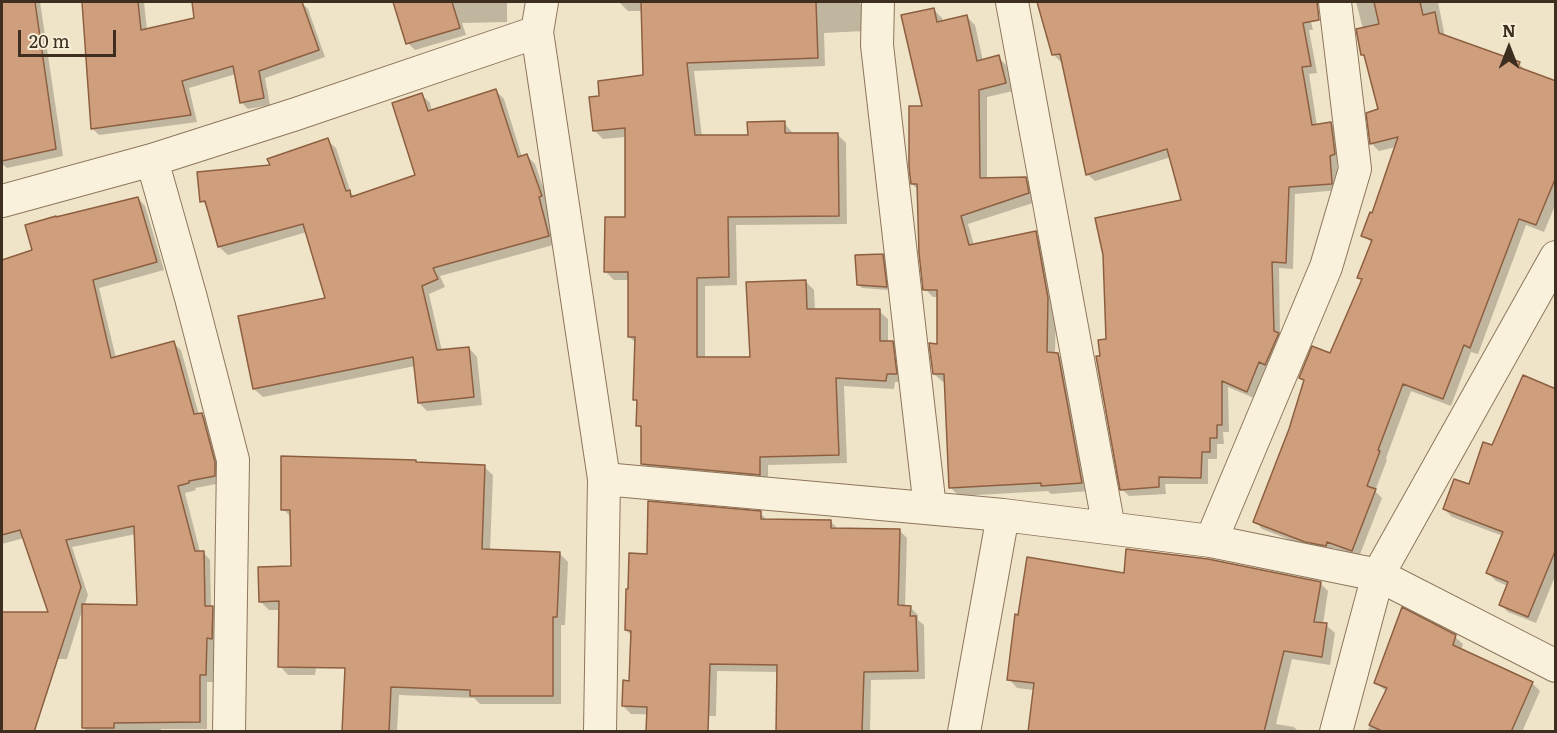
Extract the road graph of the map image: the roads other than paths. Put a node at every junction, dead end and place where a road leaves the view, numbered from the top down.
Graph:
1 (542, 2) edge
2 (878, 2) edge
3 (1012, 2) edge
4 (1335, 2) edge
5 (537, 32) junction
6 (152, 160) junction
7 (2, 201) edge
8 (1556, 257) edge
9 (604, 479) junction
10 (930, 508) junction
11 (1003, 515) junction
12 (1109, 528) junction
13 (1211, 541) junction
14 (1378, 575) junction
15 (1556, 666) edge
16 (229, 732) edge
17 (600, 732) edge
18 (964, 732) edge
19 (1336, 732) edge

1 - 5 street
2 - 10 street
3 - 12 street
4 - 13 street
5 - 6 street
5 - 9 street
6 - 7 street
6 - 16 street
8 - 14 street
9 - 10 street
9 - 17 street
10 - 11 street
11 - 12 street
11 - 18 street
12 - 13 street
13 - 14 street
14 - 15 street
14 - 19 street

